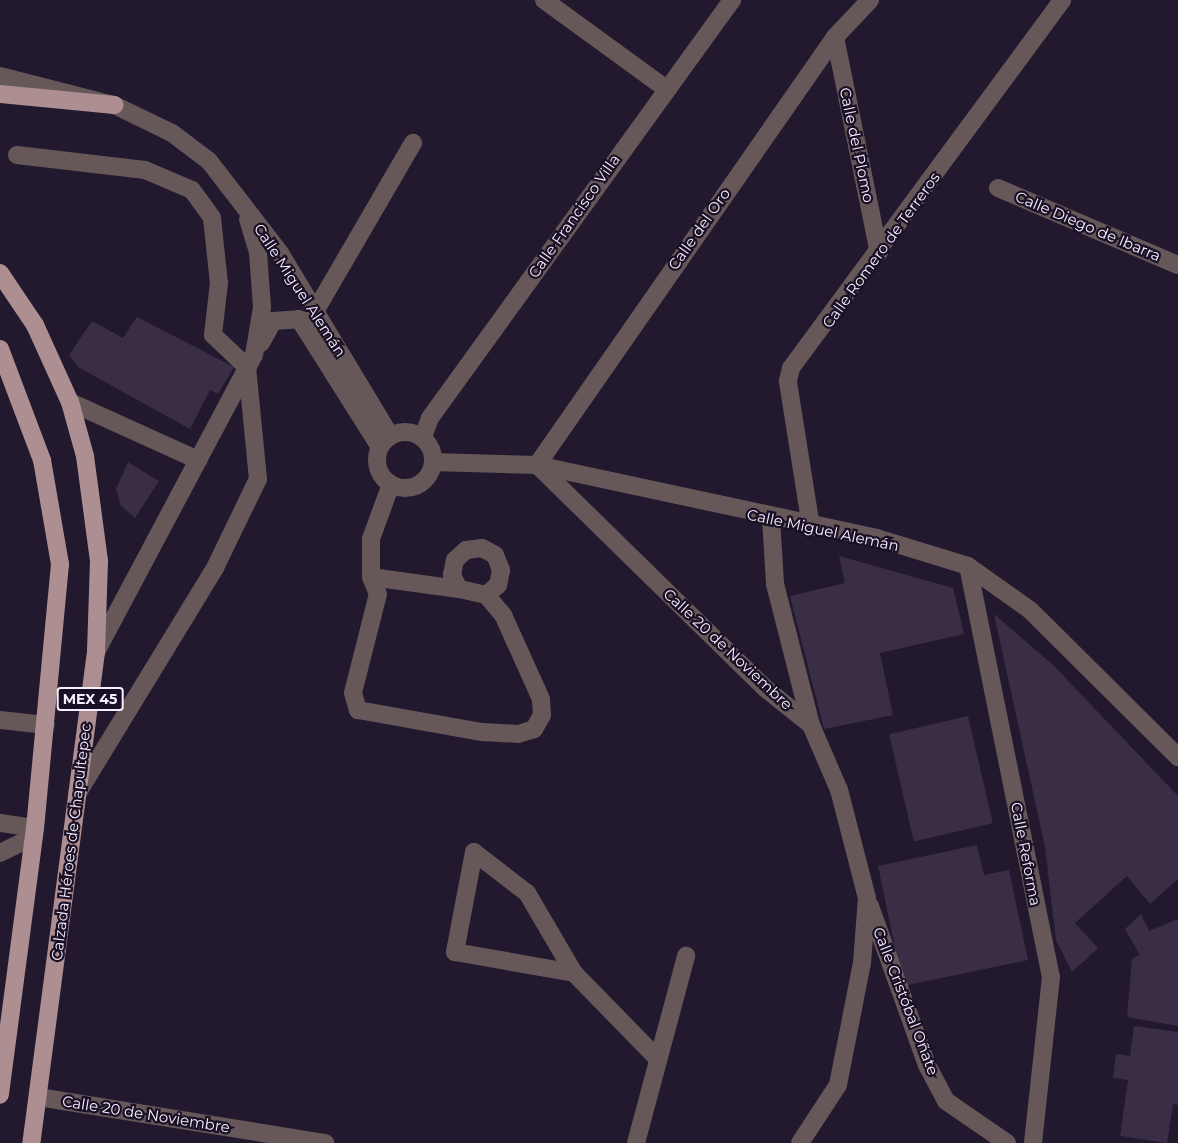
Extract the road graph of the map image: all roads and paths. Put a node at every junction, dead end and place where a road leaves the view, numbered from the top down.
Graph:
1 (544, 0) edge
2 (732, 0) edge
3 (870, 0) edge
4 (1062, 0) edge
5 (835, 37) junction
6 (0, 76) edge
7 (664, 88) junction
8 (0, 94) edge
9 (114, 105) junction
10 (413, 143) dead end
11 (17, 155) dead end
12 (998, 188) dead end
13 (233, 191) junction
14 (879, 253) junction
15 (1178, 265) edge
16 (0, 273) edge
17 (307, 319) junction
18 (0, 349) edge
19 (251, 361) junction
20 (70, 402) junction
21 (423, 437) junction
22 (385, 441) junction
23 (198, 460) junction
24 (433, 462) junction
25 (537, 465) junction
26 (391, 484) junction
27 (771, 519) junction
28 (811, 527) junction
29 (968, 566) junction
30 (371, 577) junction
31 (459, 589) junction
32 (486, 595) junction
33 (96, 652) junction
34 (0, 720) edge
35 (46, 725) junction
36 (811, 725) junction
37 (1178, 757) edge
38 (77, 794) junction
39 (0, 823) edge
40 (34, 832) junction
41 (0, 853) edge
42 (867, 898) junction
43 (686, 956) dead end
44 (574, 973) junction
45 (5, 1019) edge
46 (655, 1056) junction
47 (0, 1095) edge
48 (38, 1097) junction
49 (30, 1143) edge
50 (325, 1143) edge
51 (636, 1143) edge
52 (800, 1143) edge
53 (1006, 1143) edge
54 (1033, 1143) edge

1 - 7 street
2 - 7 street, Calle Francisco Villa
3 - 5 street, Calle del Oro
4 - 14 street, Calle Romero de Terreros
5 - 14 street, Calle del Plomo
5 - 25 street, Calle del Oro
6 - 9 street, Calle Miguel Alemán
7 - 21 street, Calle Francisco Villa
8 - 9 main road
9 - 13 street, Calle Miguel Alemán
10 - 17 street
11 - 19 street
12 - 15 street, Calle Diego de Ibarra
13 - 17 street, Calle Miguel Alemán
13 - 19 street
14 - 28 street, Calle Romero de Terreros
16 - 20 main road, Calzada Héroes de Chapultepec / MEX 45
17 - 19 street
17 - 22 street, Calle Miguel Alemán
18 - 35 main road, MEX 45
19 - 23 street
19 - 38 street
20 - 23 street
20 - 33 main road, Calzada Héroes de Chapultepec / MEX 45
21 - 22 street
21 - 24 street
22 - 26 street
23 - 33 street
24 - 25 street, Calle Miguel Alemán
24 - 26 street
25 - 27 street, Calle Miguel Alemán
25 - 36 street, Calle 20 de Noviembre
26 - 30 street
27 - 28 street, Calle Miguel Alemán
27 - 36 street
28 - 29 street, Calle Miguel Alemán
29 - 37 street, Calle Miguel Alemán
29 - 54 street, Calle Reforma
30 - 31 street
30 - 32 street
31 - 32 street
31 - 32 street
33 - 38 main road, Calzada Héroes de Chapultepec / MEX 45
34 - 35 street
35 - 40 main road, MEX 45
36 - 42 street, Calle 20 de Noviembre
38 - 48 main road, Calzada Héroes de Chapultepec / MEX 45
39 - 40 street
40 - 41 street
40 - 45 main road, MEX 45
42 - 52 street, Calle 20 de Noviembre
42 - 53 street, Calle Cristóbal Oñate
43 - 46 street
44 - 44 street
44 - 46 street
45 - 47 main road, MEX 45
46 - 51 street
48 - 49 main road, Calzada Héroes de Chapultepec / MEX 45
48 - 50 street, Calle 20 de Noviembre

